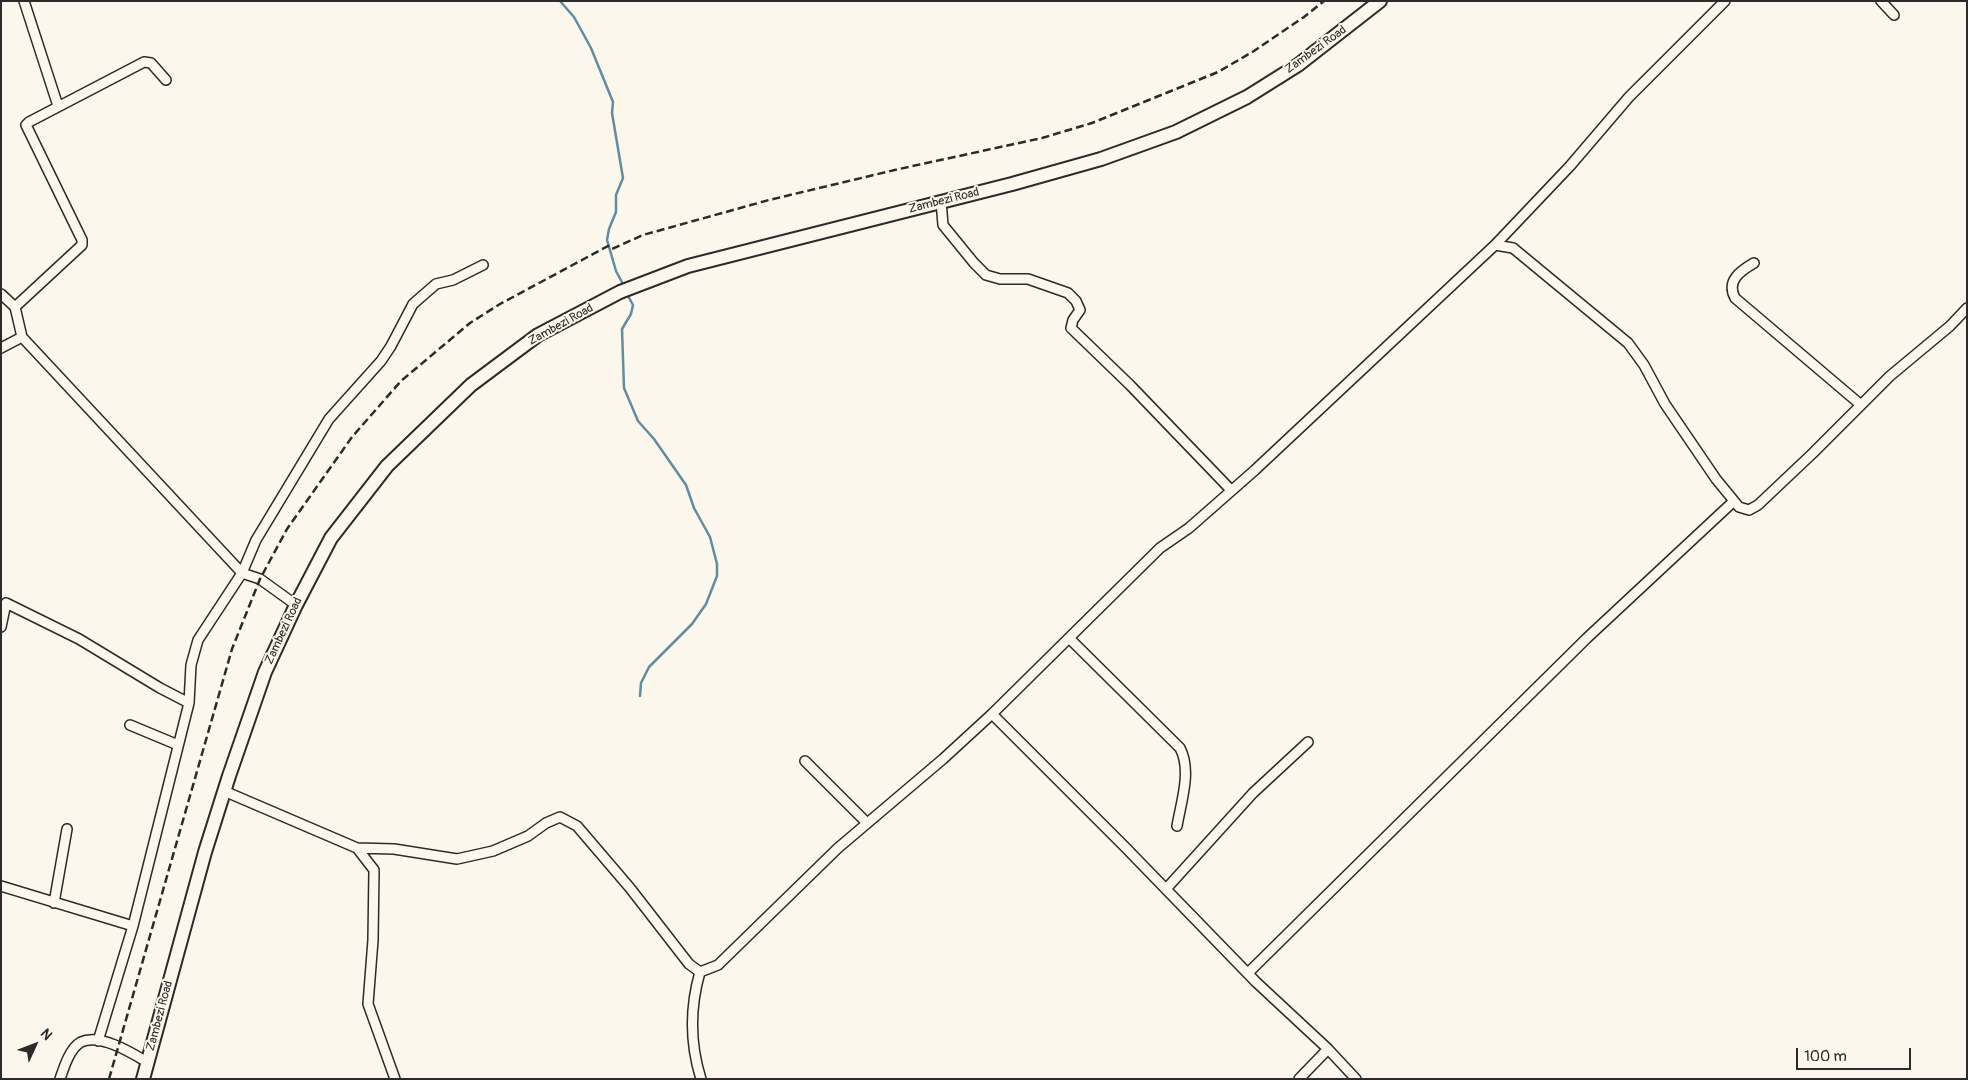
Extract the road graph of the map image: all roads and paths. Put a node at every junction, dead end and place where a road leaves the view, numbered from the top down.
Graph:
1 (24, 1) edge
2 (1380, 1) edge
3 (1725, 1) edge
4 (1881, 1) edge
5 (1894, 15) dead end
6 (166, 80) dead end
7 (58, 106) junction
8 (941, 202) junction
9 (1495, 245) junction
10 (1754, 263) dead end
11 (483, 265) dead end
12 (1, 294) edge
13 (14, 307) junction
14 (1967, 308) edge
15 (22, 337) junction
16 (1, 348) edge
17 (1861, 405) junction
18 (1230, 490) junction
19 (1734, 501) junction
20 (242, 573) junction
21 (4, 602) edge
22 (296, 605) junction
23 (1, 627) edge
24 (1069, 638) junction
25 (190, 703) junction
26 (992, 714) junction
27 (130, 725) dead end
28 (1308, 742) dead end
29 (178, 745) junction
30 (805, 761) dead end
31 (224, 791) junction
32 (867, 823) junction
33 (1177, 826) dead end
34 (67, 829) dead end
35 (357, 848) junction
36 (1, 886) edge
37 (1166, 889) junction
38 (54, 903) junction
39 (133, 926) junction
40 (700, 972) junction
41 (1248, 973) junction
42 (98, 1041) junction
43 (1328, 1049) junction
44 (147, 1062) junction
45 (60, 1079) edge
46 (143, 1079) edge
47 (395, 1079) edge
48 (701, 1079) edge
49 (1299, 1079) edge
50 (1356, 1079) edge

1 - 7 street
2 - 8 main road, Zambezi Road
3 - 9 street
4 - 5 street
6 - 7 street
7 - 13 street
8 - 18 street
8 - 22 main road, Zambezi Road
9 - 18 street
9 - 19 street
10 - 17 street
11 - 20 street
12 - 13 street
13 - 15 street
14 - 17 street
15 - 16 street
15 - 20 street
17 - 19 street
18 - 24 street
19 - 41 street
20 - 22 street
20 - 25 street
21 - 23 street
21 - 25 street
22 - 31 main road, Zambezi Road
24 - 26 street
24 - 33 street
25 - 29 street
26 - 32 street
26 - 37 street
27 - 29 street
28 - 37 street
29 - 39 street
30 - 32 street
31 - 35 street
31 - 44 main road, Zambezi Road
32 - 40 street
34 - 38 street
35 - 40 street
35 - 47 street
36 - 38 street
37 - 41 street
38 - 39 street
39 - 42 street
40 - 48 street
41 - 43 street
42 - 44 street
42 - 45 street
43 - 49 street
43 - 50 street
44 - 46 main road, Zambezi Road

